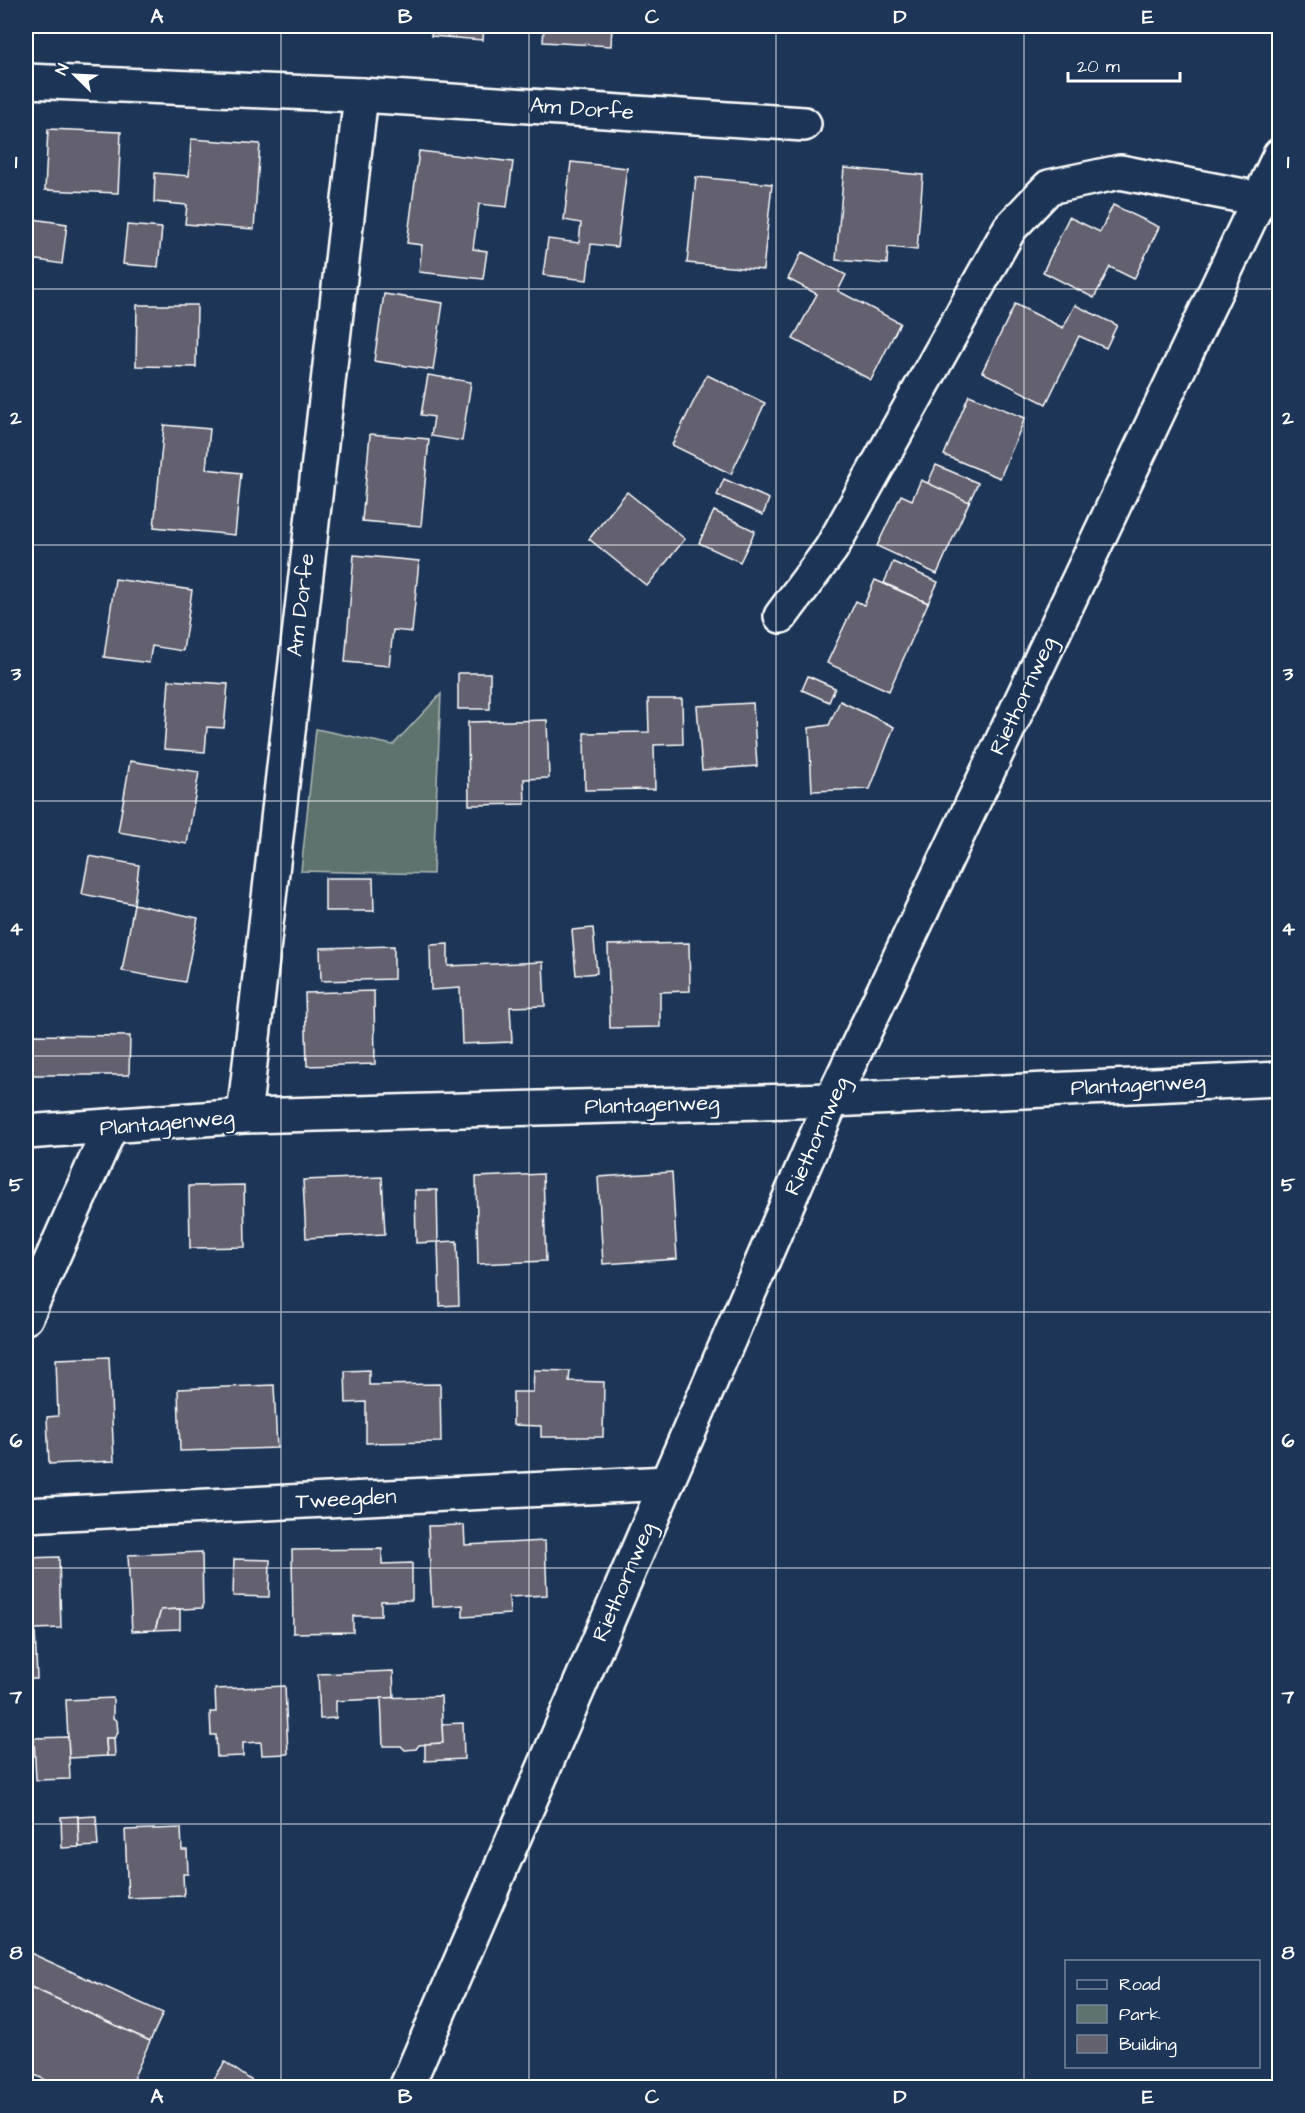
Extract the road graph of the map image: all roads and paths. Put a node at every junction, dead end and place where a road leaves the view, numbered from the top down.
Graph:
1 (26, 81) edge
2 (361, 95) junction
3 (804, 123) dead end
4 (1280, 155) edge
5 (1258, 199) junction
6 (781, 616) dead end
7 (1280, 1079) edge
8 (832, 1100) junction
9 (244, 1116) junction
10 (110, 1128) junction
11 (26, 1132) edge
12 (26, 1317) edge
13 (667, 1483) junction
14 (26, 1515) edge
15 (406, 2088) edge

1 - 2 street, Am Dorfe
2 - 3 street, Am Dorfe
2 - 9 street, Am Dorfe
4 - 5 street, Riethornweg
5 - 6 street
5 - 8 street, Riethornweg
7 - 8 street, Plantagenweg
8 - 9 street, Plantagenweg
8 - 13 street, Riethornweg
9 - 10 street, Plantagenweg
10 - 11 street, Plantagenweg
10 - 12 street
13 - 14 street, Tweegden
13 - 15 street, Riethornweg

